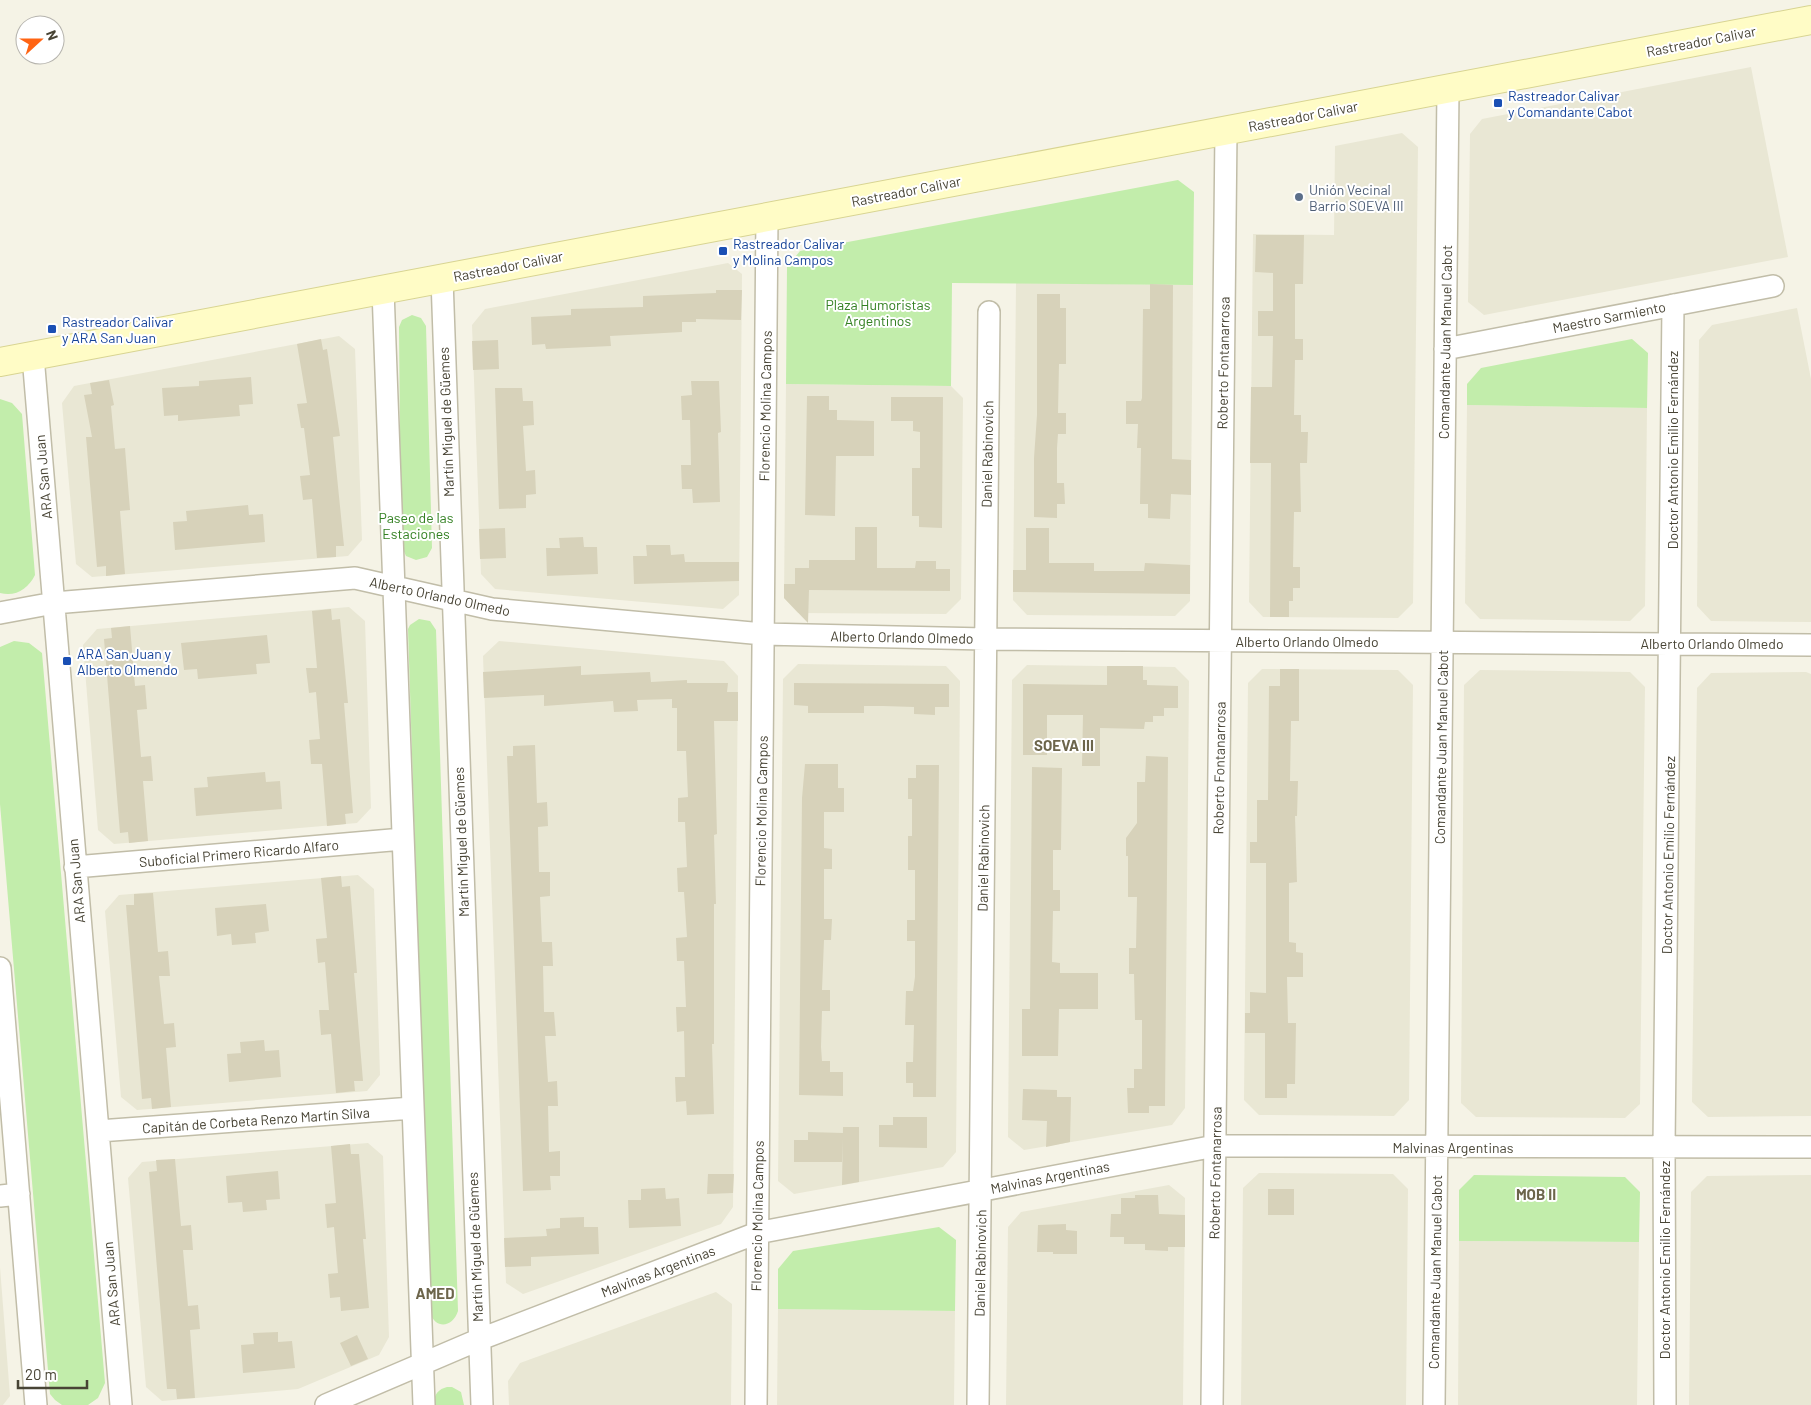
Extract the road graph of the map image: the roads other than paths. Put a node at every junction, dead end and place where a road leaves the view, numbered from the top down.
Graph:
1 (1811, 20) edge
2 (1448, 89) junction
3 (1226, 131) junction
4 (767, 217) junction
5 (442, 279) junction
6 (1773, 286) dead end
7 (383, 290) junction
8 (1673, 305) junction
9 (988, 312) dead end
10 (1445, 348) junction
11 (33, 356) junction
12 (0, 362) edge
13 (394, 587) junction
14 (453, 600) junction
15 (54, 603) junction
16 (0, 613) edge
17 (763, 634) junction
18 (985, 639) junction
19 (1220, 640) junction
20 (1442, 642) junction
21 (1670, 643) junction
22 (1811, 644) edge
23 (403, 838) junction
24 (75, 867) junction
25 (0, 968) edge
26 (413, 1108) junction
27 (99, 1131) junction
28 (1215, 1146) junction
29 (1437, 1146) junction
30 (1664, 1147) junction
31 (1811, 1147) edge
32 (980, 1190) junction
33 (9, 1195) edge
34 (757, 1233) junction
35 (478, 1340) junction
36 (422, 1365) junction
37 (36, 1405) edge
38 (121, 1405) edge
39 (326, 1405) edge
40 (424, 1405) edge
41 (482, 1405) edge
42 (756, 1405) edge
43 (978, 1405) edge
44 (1212, 1405) edge
45 (1434, 1405) edge
46 (1664, 1405) edge

1 - 2 main road, Rastreador Calivar
2 - 3 main road, Rastreador Calivar
2 - 10 street, Comandante Juan Manuel Cabot
3 - 4 main road, Rastreador Calivar
3 - 19 street, Roberto Fontanarrosa
4 - 5 main road, Rastreador Calivar
4 - 17 street, Florencio Molina Campos
5 - 7 main road, Rastreador Calivar
5 - 14 street, Martín Miguel de Güemes
6 - 8 street, Maestro Sarmiento
7 - 11 main road, Rastreador Calivar
7 - 13 street
8 - 10 street, Maestro Sarmiento
8 - 21 street, Doctor Antonio Emilio Fernández
9 - 18 street, Daniel Rabinovich
10 - 20 street, Comandante Juan Manuel Cabot
11 - 12 main road, Rastreador Calivar
11 - 15 street, ARA San Juan
13 - 14 street, Alberto Orlando Olmedo
13 - 15 street, Alberto Orlando Olmedo
13 - 23 street
14 - 17 street, Alberto Orlando Olmedo
14 - 35 street, Martín Miguel de Güemes
15 - 16 street, Alberto Orlando Olmedo
15 - 24 street, ARA San Juan
17 - 18 street, Alberto Orlando Olmedo
17 - 34 street, Florencio Molina Campos
18 - 19 street, Alberto Orlando Olmedo
18 - 32 street, Daniel Rabinovich
19 - 20 street, Alberto Orlando Olmedo
19 - 28 street, Roberto Fontanarrosa
20 - 21 street, Alberto Orlando Olmedo
20 - 29 street, Comandante Juan Manuel Cabot
21 - 22 street, Alberto Orlando Olmedo
21 - 30 street, Doctor Antonio Emilio Fernández
23 - 24 street, Suboficial Primero Ricardo Alfaro
23 - 26 street
24 - 27 street, ARA San Juan
25 - 33 street
26 - 27 street, Capitán de Corbeta Renzo Martín Silva
26 - 36 street
27 - 38 street, ARA San Juan
28 - 29 street, Malvinas Argentinas
28 - 32 street, Malvinas Argentinas
28 - 44 street, Roberto Fontanarrosa
29 - 30 street, Malvinas Argentinas
29 - 45 street, Comandante Juan Manuel Cabot
30 - 31 street, Malvinas Argentinas
30 - 46 street, Doctor Antonio Emilio Fernández
32 - 34 street, Malvinas Argentinas
32 - 43 street, Daniel Rabinovich
33 - 37 street
34 - 35 street, Malvinas Argentinas
34 - 42 street, Florencio Molina Campos
35 - 36 street, Malvinas Argentinas
35 - 41 street, Martín Miguel de Güemes
36 - 39 street, Malvinas Argentinas
36 - 40 street

